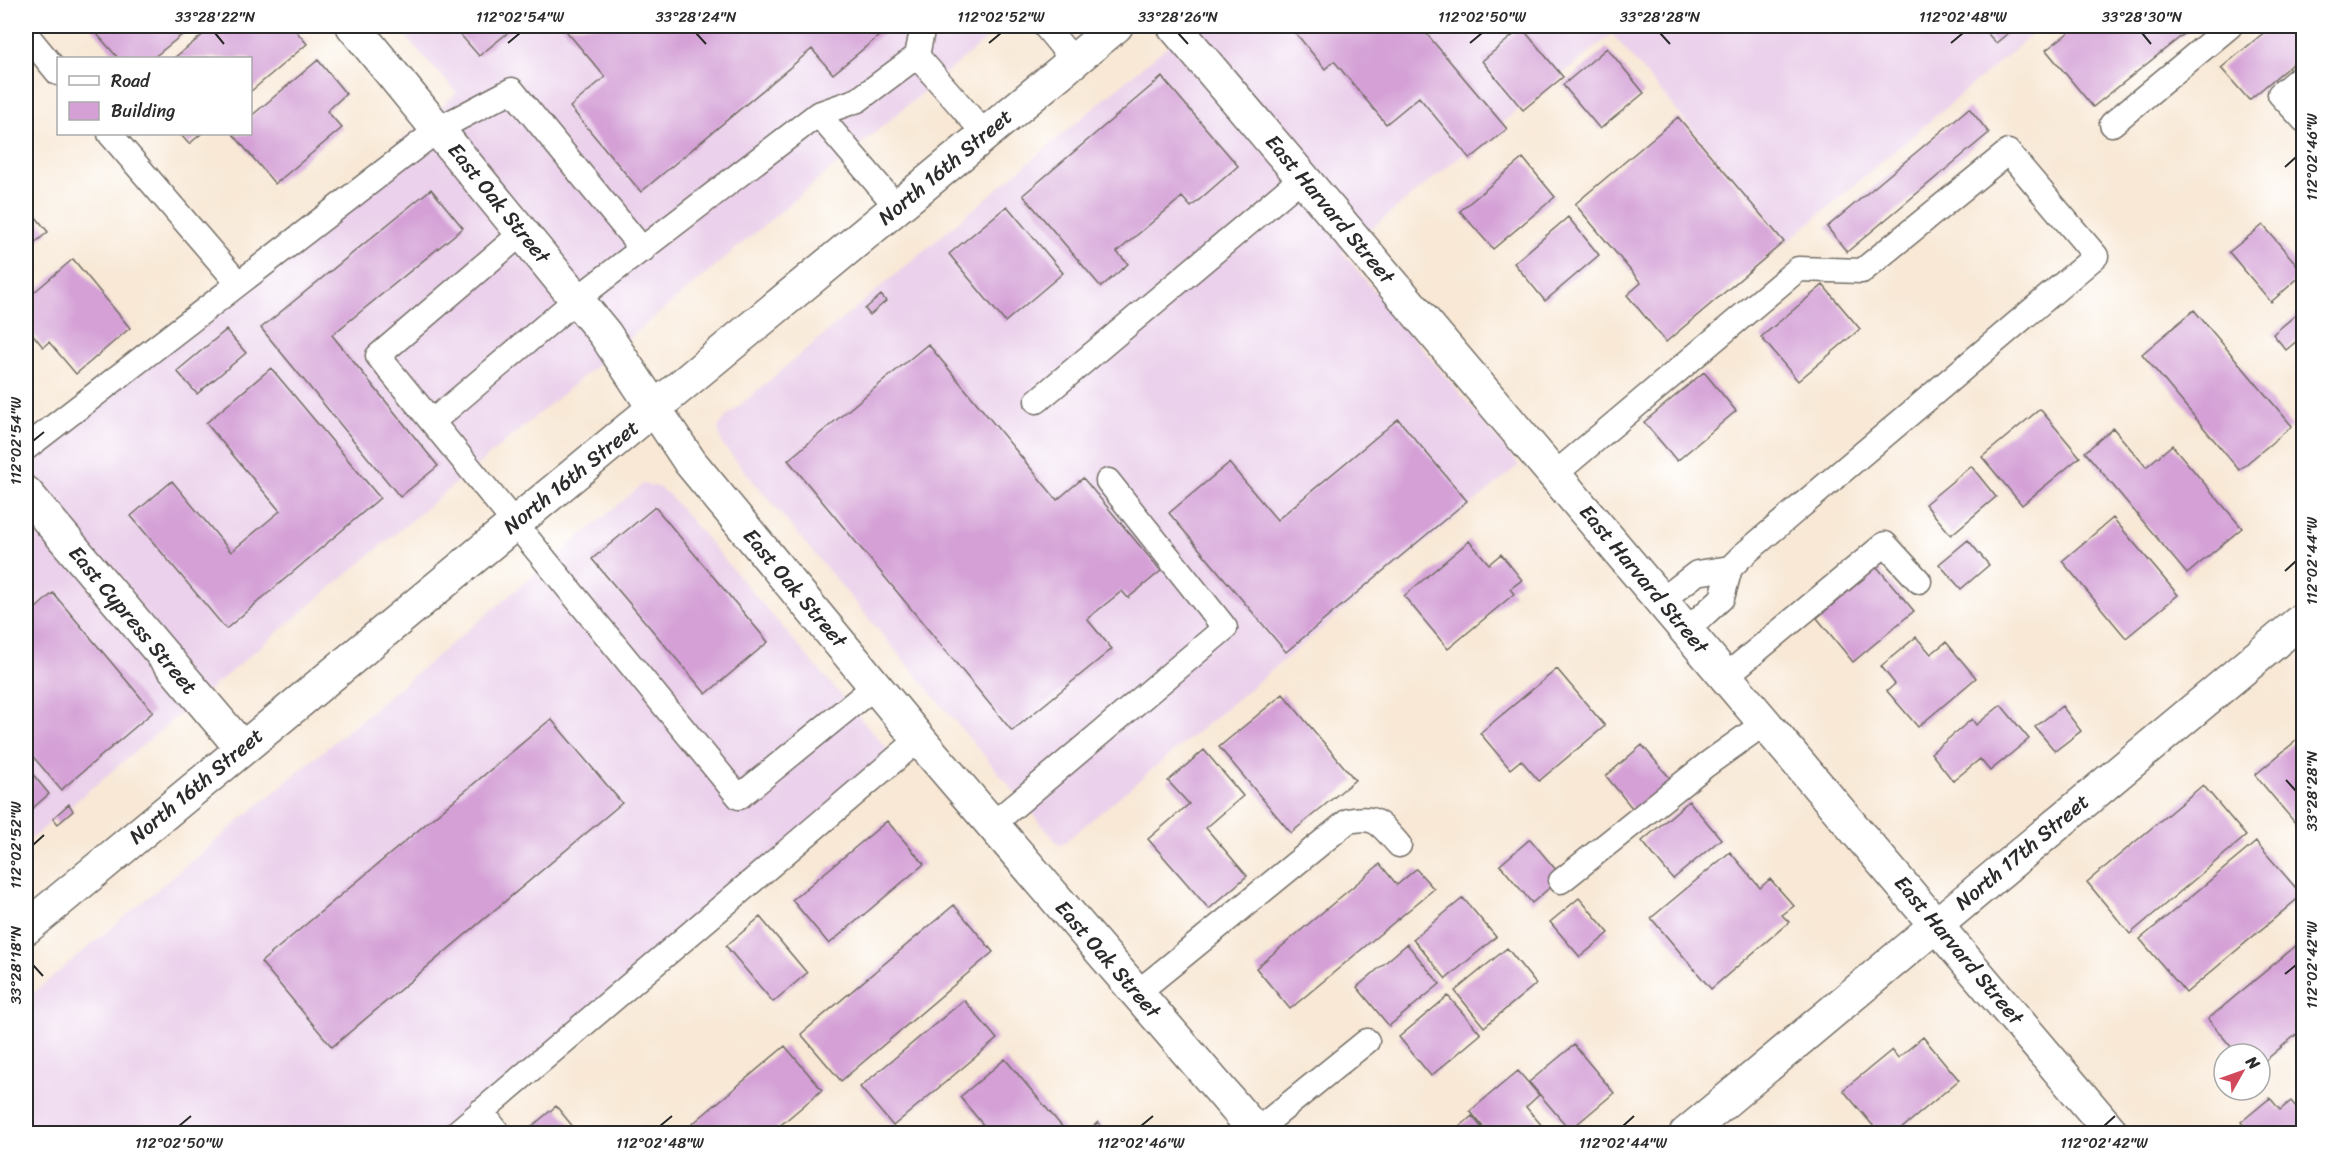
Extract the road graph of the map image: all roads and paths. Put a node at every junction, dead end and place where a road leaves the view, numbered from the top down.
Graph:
1 (353, 26) edge
2 (923, 26) edge
3 (1045, 26) edge
4 (1116, 26) edge
5 (1174, 26) edge
6 (2230, 26) edge
7 (26, 34) edge
8 (917, 56) junction
9 (1074, 61) junction
10 (57, 72) edge
11 (2304, 74) edge
12 (818, 114) junction
13 (2304, 120) edge
14 (2112, 124) dead end
15 (440, 128) junction
16 (985, 134) junction
17 (111, 135) edge
18 (1303, 177) junction
19 (897, 207) junction
20 (523, 232) junction
21 (643, 250) junction
22 (238, 283) junction
23 (577, 299) junction
24 (1037, 401) dead end
25 (655, 408) junction
26 (432, 422) junction
27 (26, 448) edge
28 (1555, 474) junction
29 (1108, 481) dead end
30 (26, 493) edge
31 (514, 524) junction
32 (1730, 568) junction
33 (1919, 582) dead end
34 (1662, 600) junction
35 (2304, 618) edge
36 (1687, 630) junction
37 (1726, 676) junction
38 (875, 686) junction
39 (1766, 722) junction
40 (919, 739) junction
41 (241, 747) junction
42 (993, 824) junction
43 (1399, 845) dead end
44 (1561, 881) dead end
45 (1936, 923) junction
46 (26, 928) edge
47 (1137, 993) junction
48 (1367, 1041) dead end
49 (481, 1112) junction
50 (1257, 1132) edge
51 (455, 1134) edge
52 (499, 1134) edge
53 (1686, 1134) edge
54 (2113, 1134) edge

1 - 15 street, East Oak Street
2 - 8 lane
3 - 9 lane
4 - 9 street, North 16th Street
5 - 18 street, East Harvard Street
6 - 14 lane
7 - 10 lane
8 - 12 lane
8 - 16 lane
9 - 16 street, North 16th Street
11 - 13 lane
12 - 19 lane
12 - 21 lane
15 - 20 street, East Oak Street
15 - 21 lane
15 - 22 lane
16 - 19 street, North 16th Street
17 - 22 lane
18 - 24 lane
18 - 28 street, East Harvard Street
19 - 25 street, North 16th Street
20 - 23 street, East Oak Street
20 - 26 lane
21 - 23 lane
22 - 27 lane
23 - 25 street, East Oak Street
23 - 26 lane
25 - 31 street, North 16th Street
25 - 38 street, East Oak Street
26 - 31 lane
28 - 32 lane
28 - 34 street, East Harvard Street
29 - 42 lane
30 - 41 street, East Cypress Street
31 - 38 lane
31 - 41 street, North 16th Street
32 - 34 lane
32 - 36 lane
33 - 37 lane
34 - 36 street, East Harvard Street
35 - 45 street, North 17th Street
36 - 37 street, East Harvard Street
37 - 39 street, East Harvard Street
38 - 40 street, East Oak Street
39 - 44 lane
39 - 45 street, East Harvard Street
40 - 42 street, East Oak Street
40 - 49 lane
41 - 46 street, North 16th Street
42 - 47 street, East Oak Street
43 - 47 lane
45 - 53 street, North 17th Street
45 - 54 street, East Harvard Street
47 - 50 street, East Oak Street
48 - 50 lane
49 - 51 lane
49 - 52 lane

